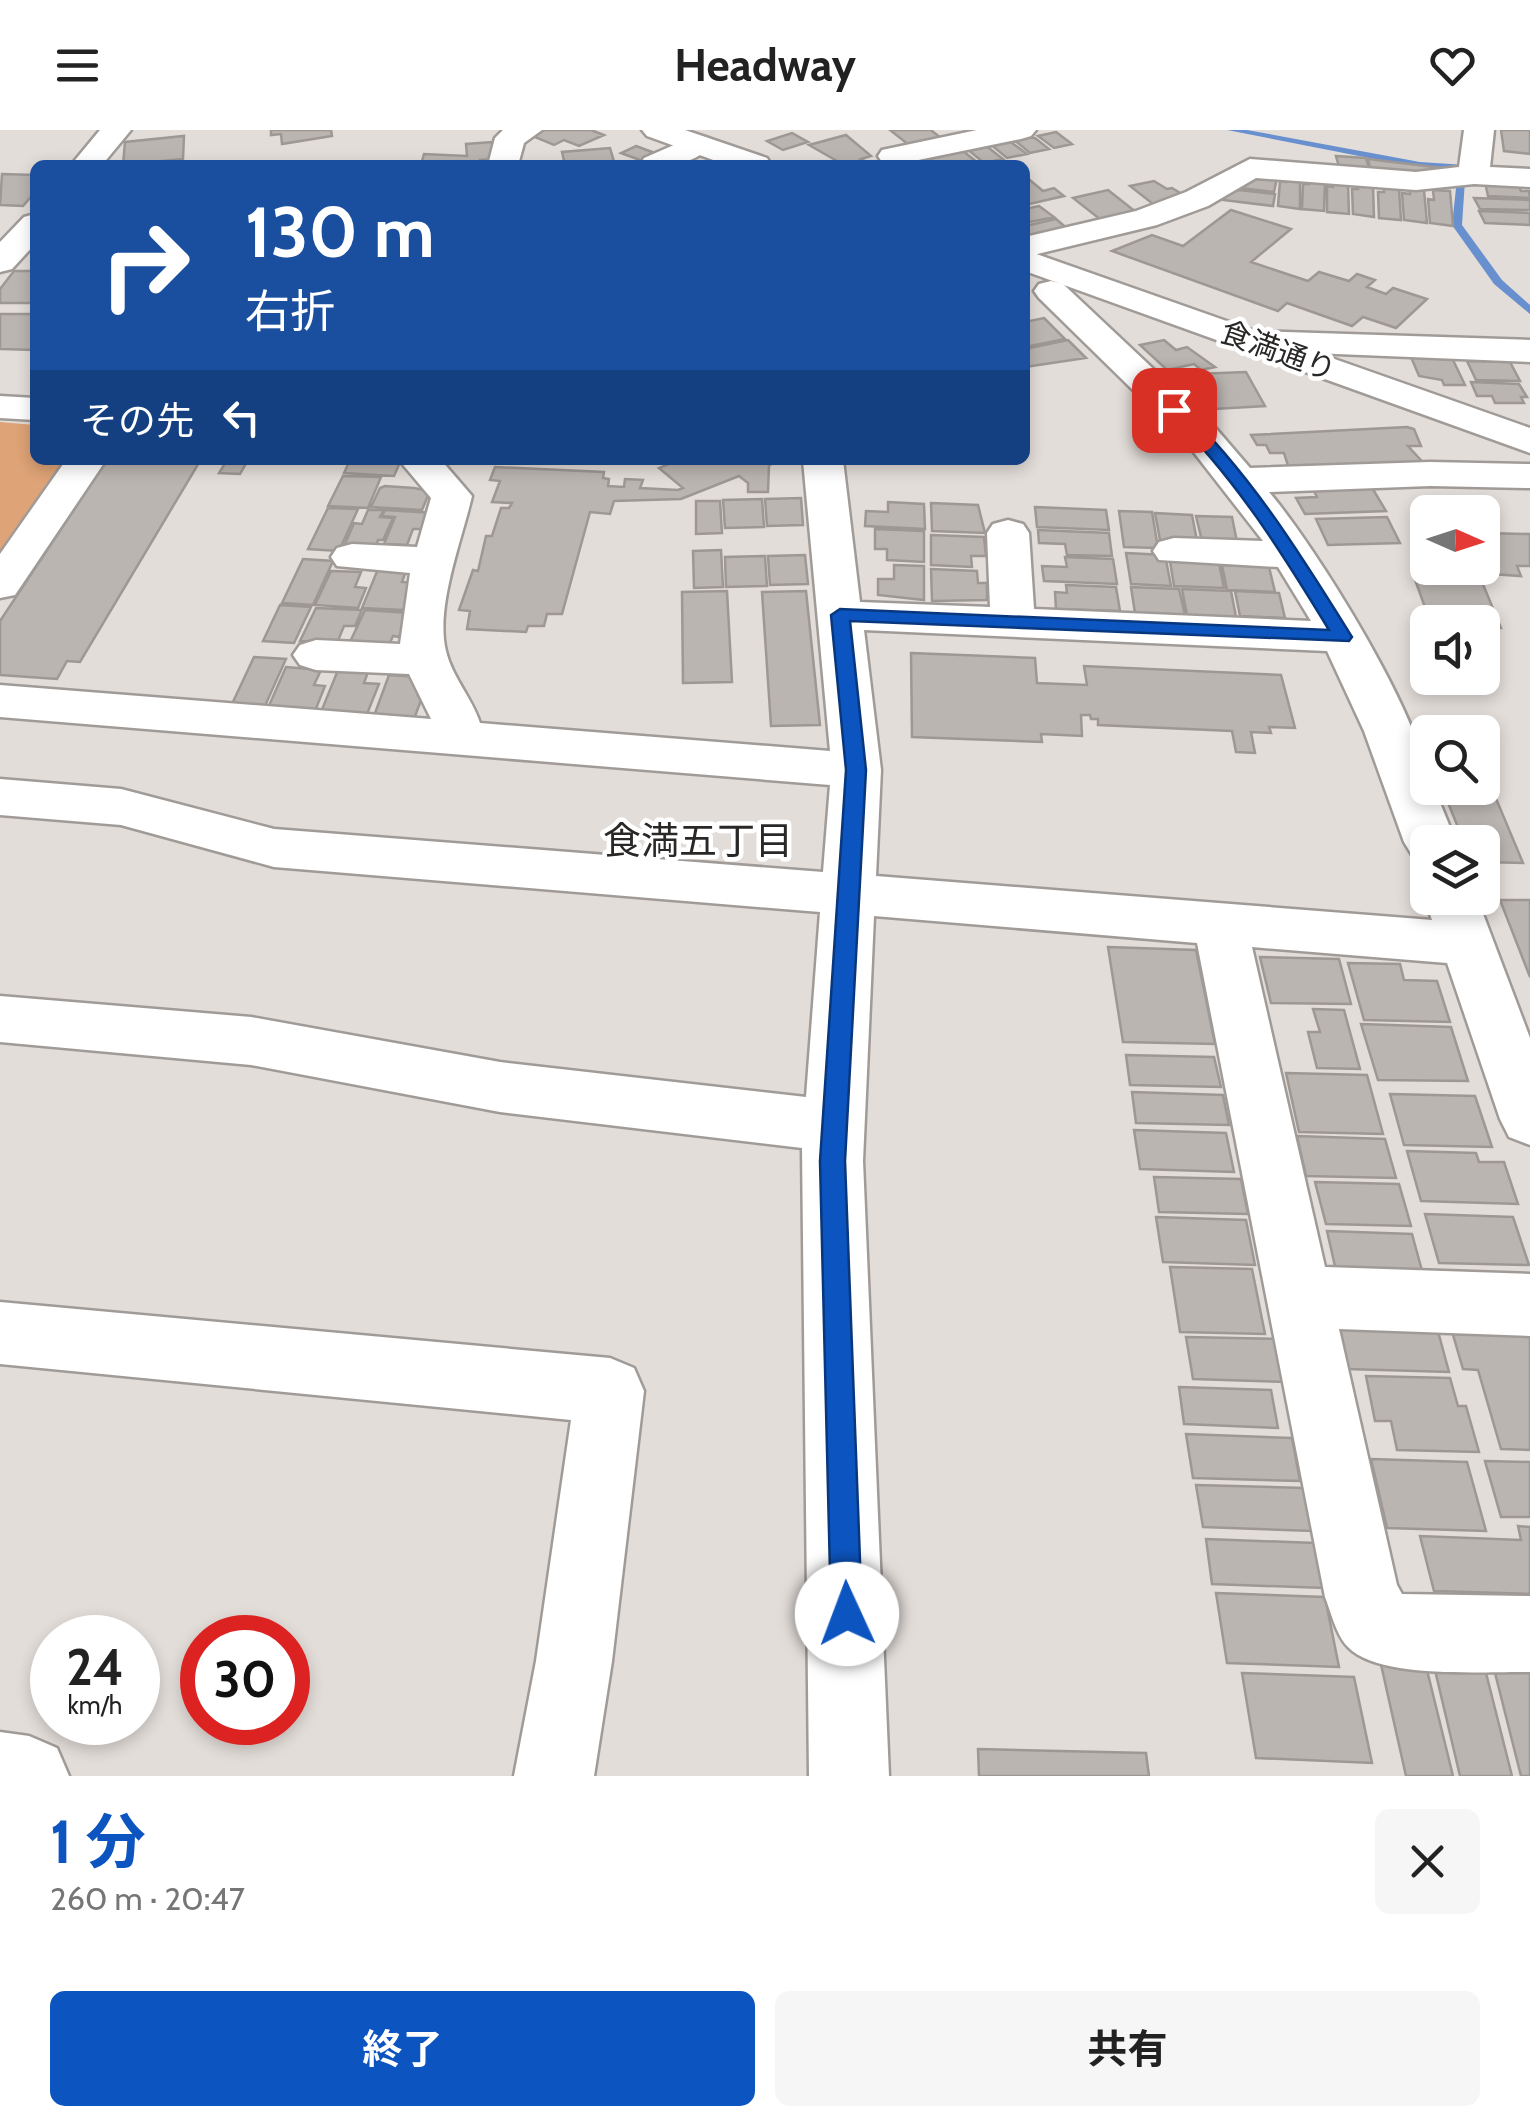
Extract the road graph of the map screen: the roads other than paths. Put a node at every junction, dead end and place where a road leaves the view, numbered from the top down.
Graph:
1 (116, 130) edge
2 (527, 130) edge
3 (657, 130) edge
4 (865, 130) edge
5 (1021, 130) edge
6 (1479, 130) edge
7 (697, 144) junction
8 (90, 160) edge
9 (504, 160) edge
10 (666, 160) edge
11 (742, 160) edge
12 (899, 160) edge
13 (1474, 175) junction
14 (1530, 178) edge
15 (30, 229) edge
16 (1030, 247) edge
17 (0, 262) edge
18 (1045, 283) edge
19 (1253, 342) junction
20 (1530, 352) edge
21 (0, 407) edge
22 (30, 409) edge
23 (1530, 441) edge
24 (83, 465) edge
25 (424, 465) edge
26 (824, 465) edge
27 (1530, 476) edge
28 (1238, 481) junction
29 (1008, 533) dead end
30 (1174, 550) dead end
31 (1292, 555) junction
32 (352, 557) dead end
33 (436, 561) junction
34 (0, 585) edge
35 (840, 615) junction
36 (1013, 623) junction
37 (1342, 637) junction
38 (316, 655) dead end
39 (426, 660) junction
40 (0, 702) edge
41 (458, 736) junction
42 (856, 770) junction
43 (0, 796) edge
44 (1424, 825) edge
45 (849, 894) junction
46 (1459, 921) edge
47 (1220, 924) junction
48 (0, 1019) edge
49 (1530, 1119) edge
50 (834, 1126) junction
51 (1299, 1297) junction
52 (1530, 1305) edge
53 (0, 1333) edge
54 (1530, 1634) edge
55 (0, 1772) edge
56 (29, 1776) edge
57 (554, 1776) edge
58 (849, 1776) edge

1 - 8 street
2 - 9 street
3 - 7 street
4 - 12 street
5 - 12 street
6 - 13 street
7 - 10 street
7 - 11 street
13 - 14 street
13 - 16 street
15 - 17 street
18 - 19 street, 食満通り
18 - 28 street
19 - 20 street
19 - 23 street, 食満通り
21 - 22 street
24 - 34 street
25 - 33 street
26 - 35 street
27 - 28 street
28 - 31 street
29 - 36 street
30 - 31 street
31 - 37 street
32 - 33 street
33 - 39 street
35 - 36 street
35 - 42 street
36 - 37 street
37 - 44 street
38 - 39 street
39 - 41 street
40 - 41 street
41 - 42 street
42 - 45 street
43 - 45 street
45 - 47 street
45 - 50 street
46 - 47 street
46 - 49 street
47 - 51 street
48 - 50 street
50 - 58 street
51 - 52 street
51 - 54 street
53 - 57 street
55 - 56 street

